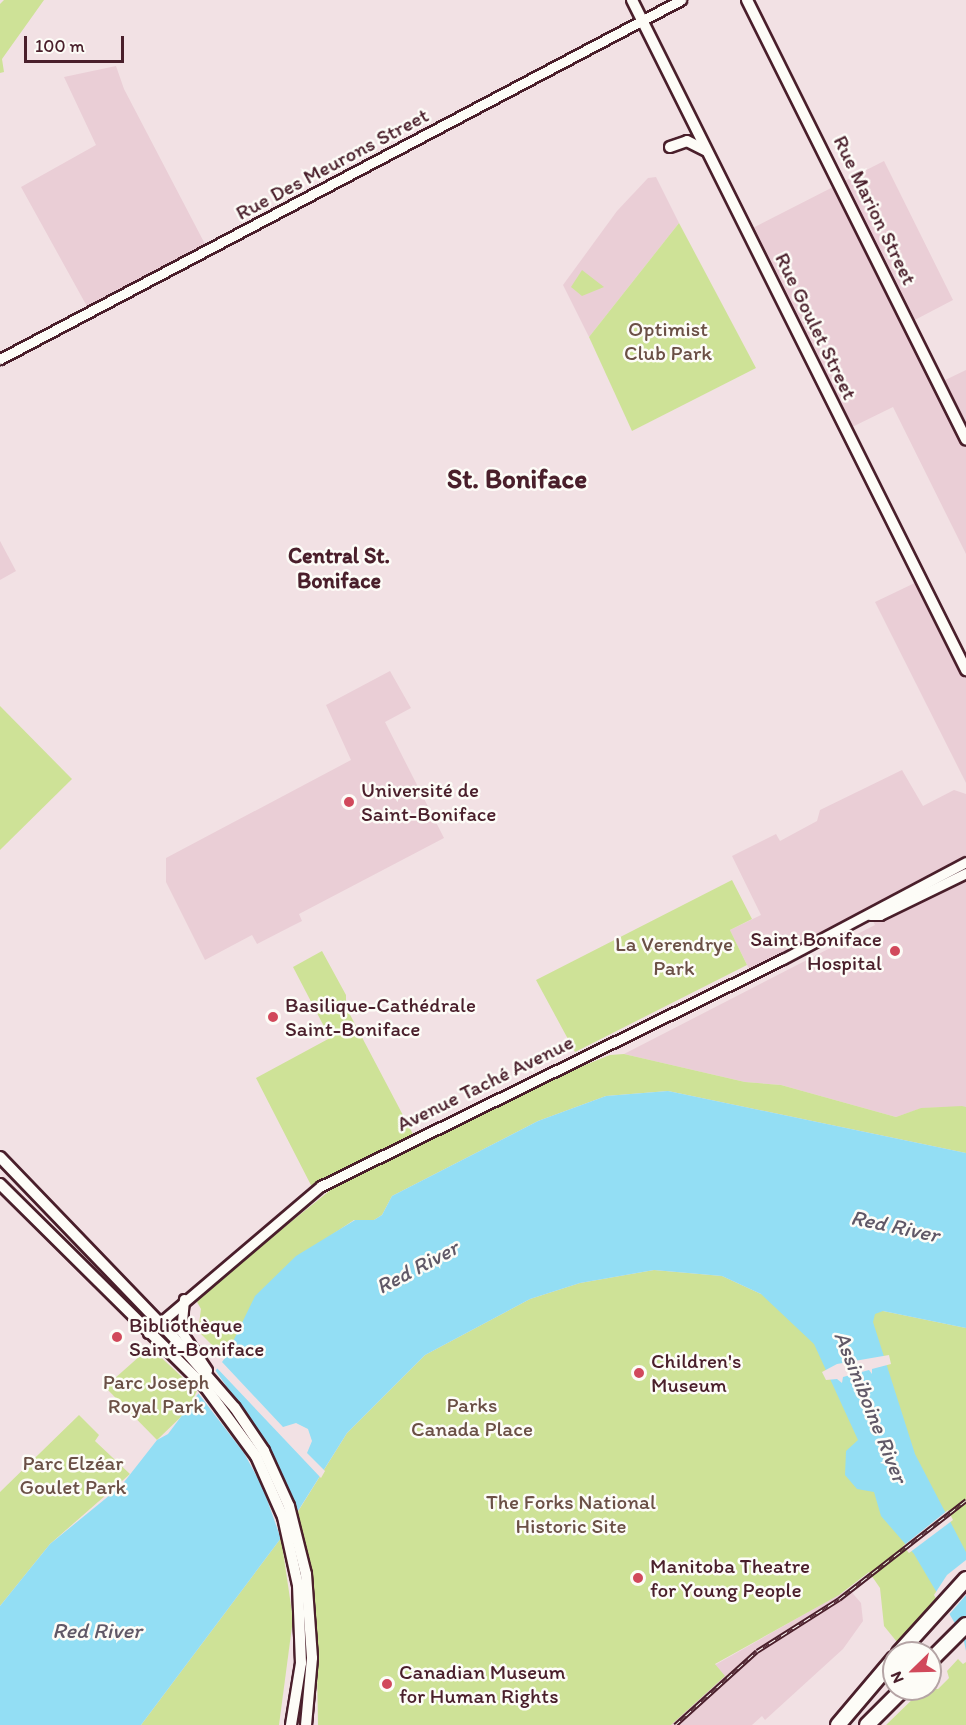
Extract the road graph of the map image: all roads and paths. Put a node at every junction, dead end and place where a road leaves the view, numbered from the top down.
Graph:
1 (632, 0) edge
2 (681, 0) edge
3 (747, 0) edge
4 (642, 20) junction
5 (670, 147) dead end
6 (708, 153) junction
7 (0, 359) edge
8 (966, 439) edge
9 (966, 670) edge
10 (966, 862) edge
11 (947, 871) junction
12 (966, 873) edge
13 (952, 880) junction
14 (870, 915) junction
15 (0, 1157) edge
16 (0, 1184) edge
17 (184, 1299) junction
18 (159, 1322) junction
19 (148, 1333) junction
20 (178, 1335) junction
21 (966, 1579) edge
22 (966, 1625) edge
23 (910, 1641) edge
24 (942, 1649) edge
25 (882, 1673) edge
26 (891, 1701) edge
27 (291, 1725) edge
28 (306, 1725) edge
29 (838, 1725) edge
30 (867, 1725) edge

1 - 4 main road, Rue Goulet Street
2 - 4 street, Rue Des Meurons Street
3 - 8 main road, Rue Marion Street
4 - 6 main road, Rue Goulet Street
4 - 7 street, Rue Des Meurons Street
5 - 6 main road
6 - 9 main road, Rue Goulet Street
10 - 11 street, Avenue Taché Avenue
11 - 13 street
11 - 14 street, Avenue Taché Avenue
12 - 13 street, Avenue Taché Avenue
13 - 14 street, Avenue Taché Avenue
14 - 17 street, Avenue Taché Avenue
15 - 18 main road
16 - 19 main road
17 - 18 street, Avenue Taché Avenue
17 - 20 street
18 - 19 street, Avenue Taché Avenue
18 - 20 main road
19 - 27 main road
20 - 28 main road
21 - 23 highway
22 - 24 highway
25 - 29 highway
26 - 30 highway

